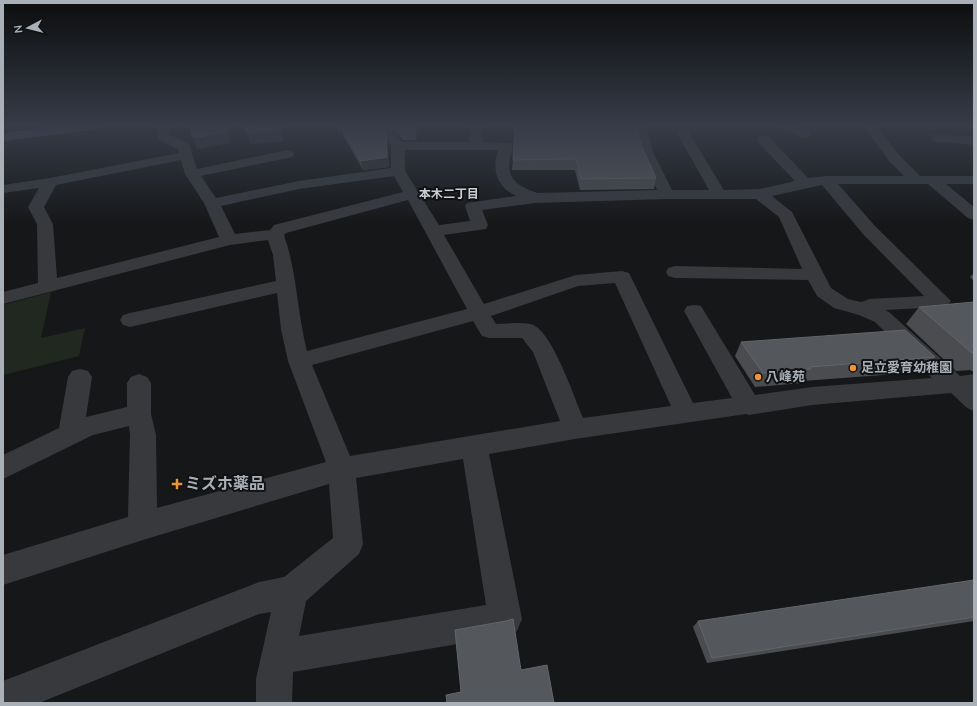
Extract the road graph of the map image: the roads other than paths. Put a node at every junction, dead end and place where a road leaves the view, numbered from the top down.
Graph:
1 (167, 159) edge
2 (188, 159) edge
3 (264, 159) edge
4 (398, 159) edge
5 (502, 159) edge
6 (649, 159) edge
7 (698, 159) edge
8 (782, 159) edge
9 (895, 159) edge
10 (398, 171) junction
11 (192, 174) junction
12 (922, 179) junction
13 (826, 180) junction
14 (974, 180) edge
15 (50, 182) junction
16 (805, 183) junction
17 (3, 189) edge
18 (666, 194) junction
19 (760, 194) junction
20 (411, 195) junction
21 (719, 195) junction
22 (535, 198) junction
23 (212, 203) junction
24 (974, 215) edge
25 (434, 232) junction
26 (275, 234) junction
27 (229, 240) junction
28 (675, 272) dead end
29 (814, 275) junction
30 (286, 285) junction
31 (48, 287) junction
32 (3, 298) edge
33 (866, 310) junction
34 (694, 311) dead end
35 (478, 313) junction
36 (130, 320) dead end
37 (298, 361) junction
38 (80, 377) dead end
39 (139, 383) dead end
40 (968, 390) edge
41 (749, 406) junction
42 (686, 413) junction
43 (139, 414) junction
44 (575, 429) junction
45 (70, 434) junction
46 (474, 446) junction
47 (3, 468) edge
48 (342, 469) junction
49 (143, 526) junction
50 (3, 570) edge
51 (291, 592) junction
52 (279, 657) junction
53 (3, 699) edge
54 (274, 703) edge

1 - 15 street
2 - 11 street
3 - 11 street
4 - 10 street
5 - 22 street
6 - 18 street
7 - 21 street
8 - 16 street
9 - 12 street
10 - 20 street
10 - 23 street
11 - 23 street
12 - 13 street
12 - 14 street
12 - 24 street
13 - 16 street
13 - 33 street
15 - 17 street
15 - 31 street
16 - 19 street
18 - 21 street
18 - 22 street
19 - 21 street
19 - 29 street
20 - 25 street
20 - 26 street
22 - 25 street
23 - 27 street
25 - 35 street
26 - 27 street
26 - 30 street
27 - 31 street
28 - 29 street
29 - 33 street
30 - 36 street
30 - 37 street
31 - 32 street
33 - 40 street
34 - 41 street
35 - 37 street
35 - 42 street
35 - 44 street
37 - 48 street
38 - 45 street
39 - 43 street
40 - 41 street
41 - 42 street
42 - 44 street
43 - 45 street
43 - 49 street
44 - 46 street
45 - 47 street
46 - 48 street
46 - 52 street
48 - 49 street
48 - 51 street
49 - 50 street
51 - 52 street
51 - 53 street
52 - 54 street

